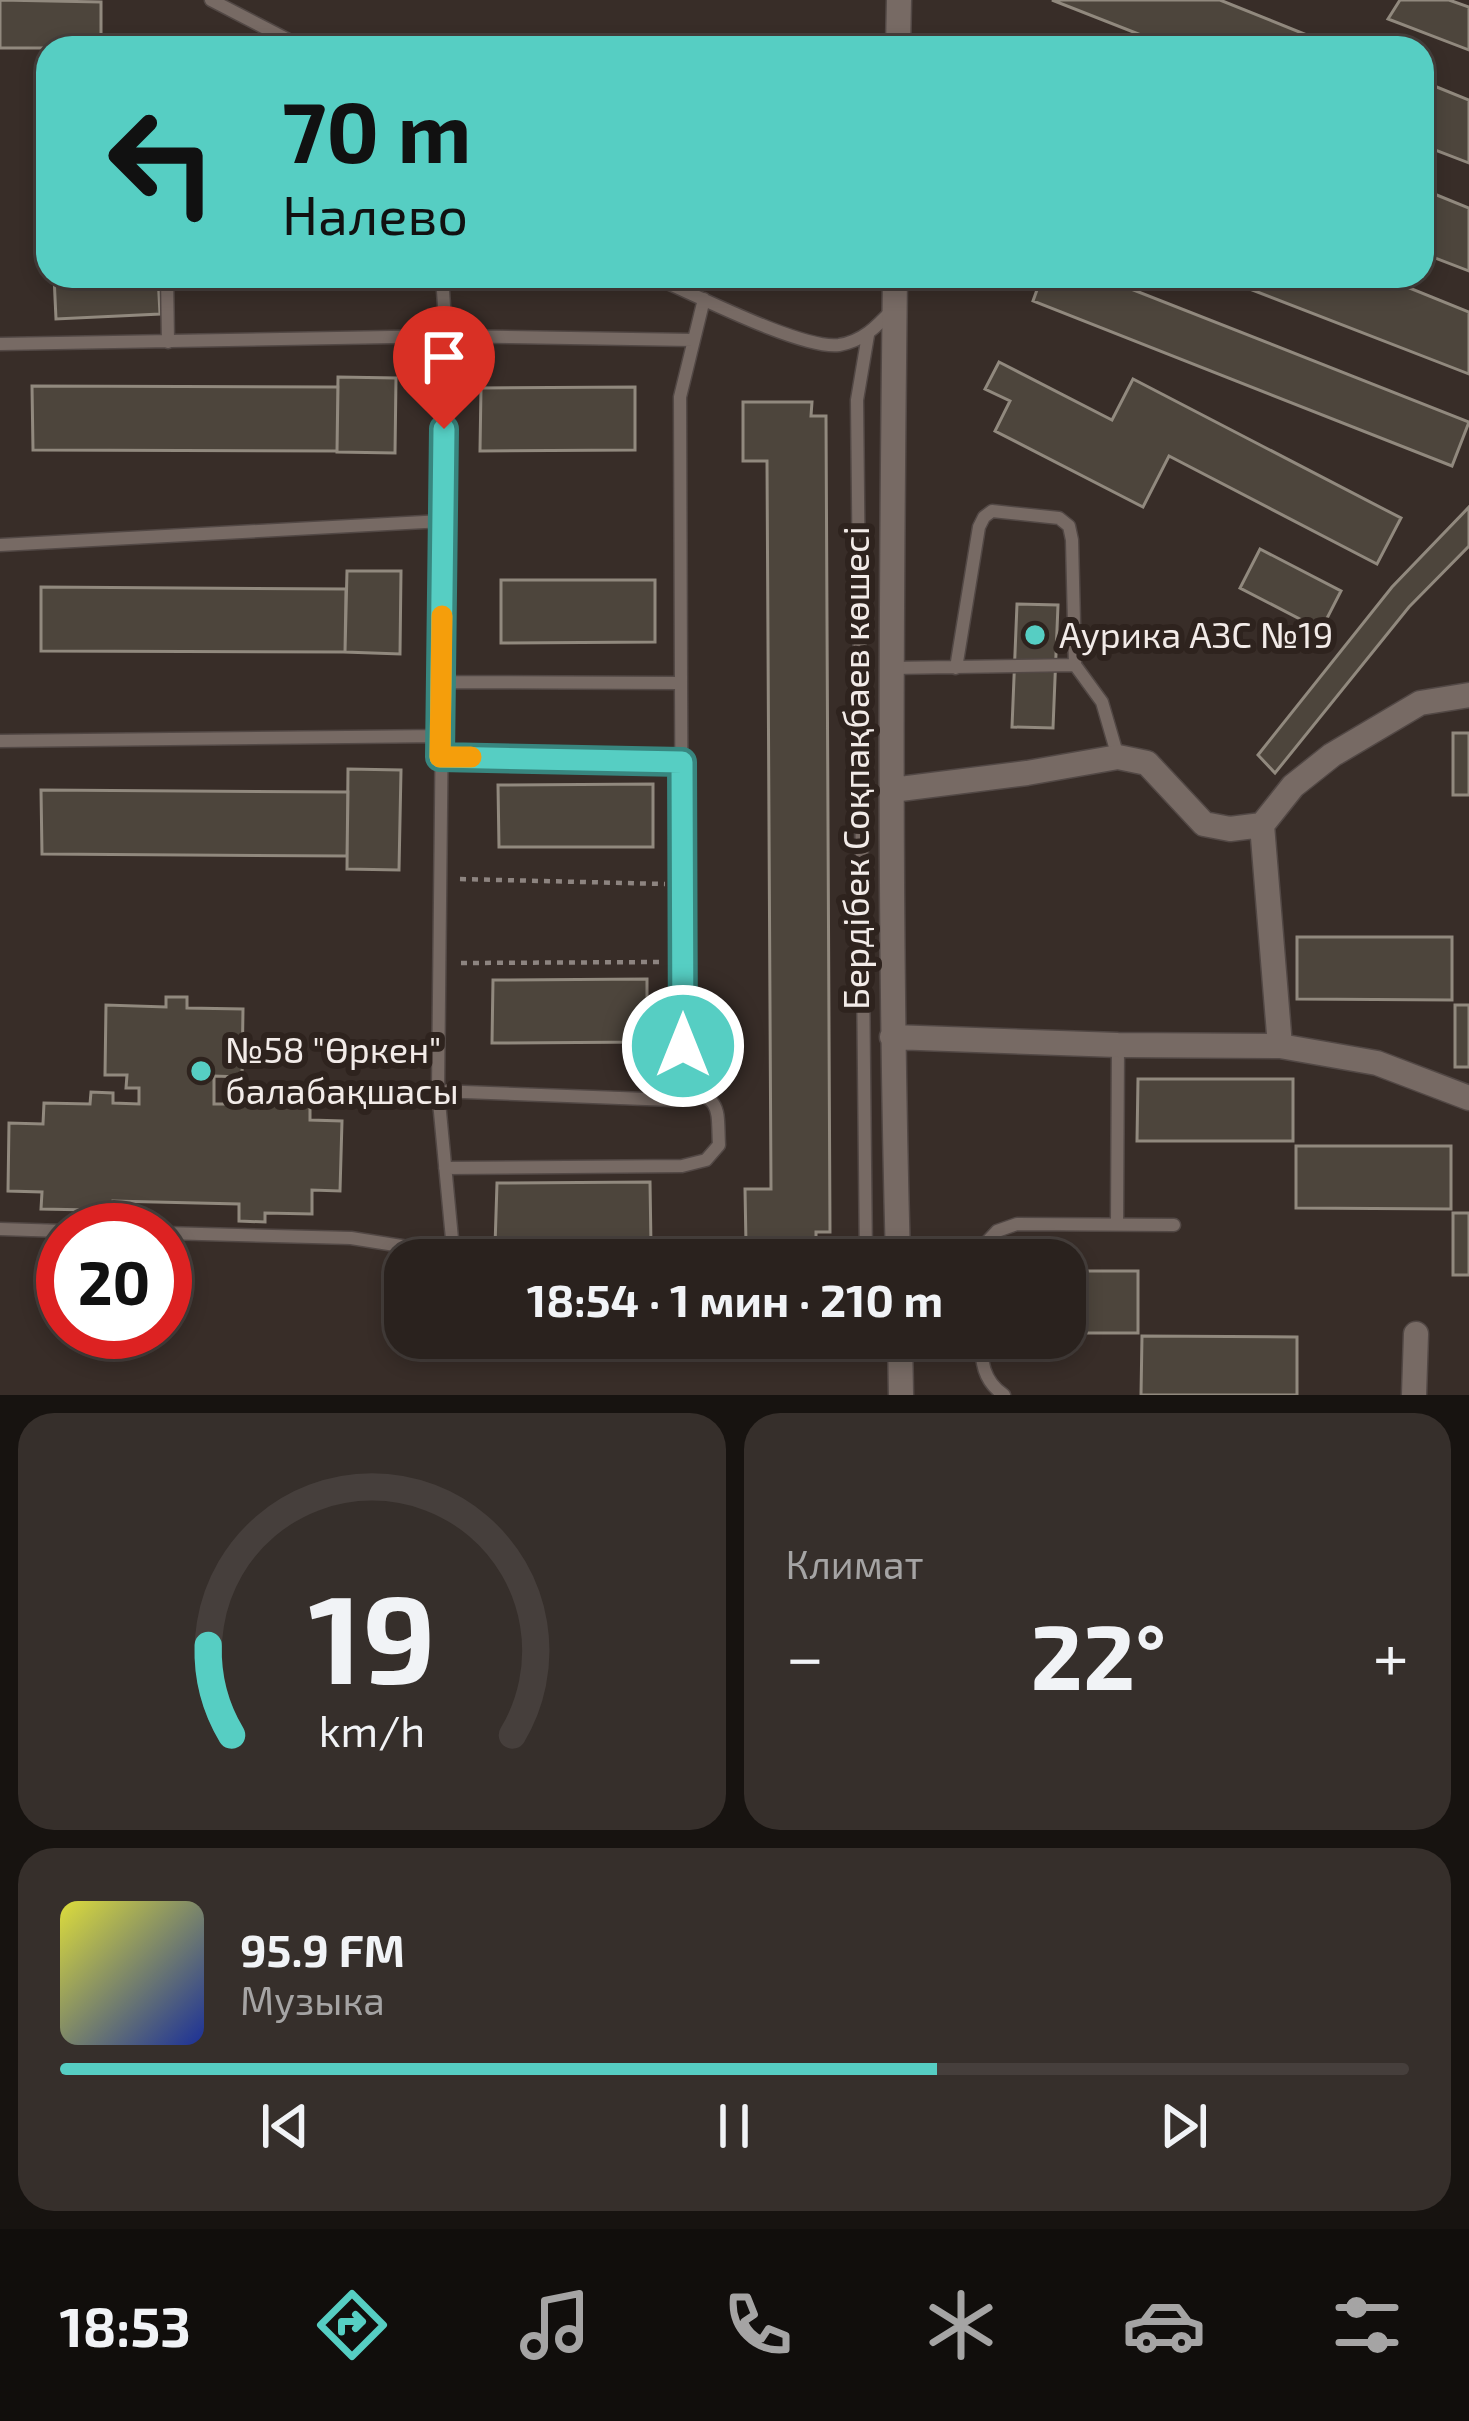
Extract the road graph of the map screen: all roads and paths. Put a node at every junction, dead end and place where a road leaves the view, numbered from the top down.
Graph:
1 (211, 0) edge
2 (899, 0) edge
3 (281, 36) edge
4 (898, 36) edge
5 (167, 288) edge
6 (443, 288) edge
7 (679, 288) edge
8 (895, 288) edge
9 (704, 299) junction
10 (895, 308) junction
11 (868, 335) junction
12 (446, 336) junction
13 (693, 340) junction
14 (168, 342) junction
15 (0, 344) edge
16 (443, 521) junction
17 (0, 545) edge
18 (1075, 665) junction
19 (890, 668) junction
20 (956, 668) junction
21 (441, 682) junction
22 (681, 683) junction
23 (1469, 695) edge
24 (440, 736) junction
25 (0, 741) edge
26 (440, 757) junction
27 (1118, 757) junction
28 (682, 762) junction
29 (892, 790) junction
30 (1262, 824) junction
31 (440, 878) junction
32 (682, 885) junction
33 (683, 962) junction
34 (439, 963) junction
35 (892, 1037) junction
36 (1118, 1045) junction
37 (1280, 1046) junction
38 (683, 1088) junction
39 (439, 1090) junction
40 (1469, 1097) edge
41 (445, 1168) junction
42 (1118, 1224) junction
43 (1174, 1226) dead end
44 (0, 1229) edge
45 (36, 1230) edge
46 (192, 1234) edge
47 (451, 1239) edge
48 (866, 1239) edge
49 (897, 1239) edge
50 (990, 1239) edge
51 (384, 1244) edge
52 (1416, 1334) dead end
53 (900, 1359) edge
54 (980, 1359) edge
55 (901, 1395) edge
56 (1004, 1395) edge
57 (1414, 1395) edge

1 - 3 lane
2 - 4 street
5 - 14 lane
6 - 12 lane
7 - 9 lane
8 - 10 street, Бердібек Соқпақбаев көшесі
9 - 11 lane
9 - 13 lane
10 - 11 lane
10 - 19 street, Бердібек Соқпақбаев көшесі
11 - 48 lane
12 - 13 lane
12 - 14 lane
12 - 16 lane
13 - 22 lane
14 - 15 lane
16 - 17 lane
16 - 21 lane
18 - 20 lane
18 - 20 lane
18 - 27 lane
19 - 20 lane
19 - 29 street, Бердібек Соқпақбаев көшесі
21 - 22 lane
21 - 24 lane
22 - 28 lane
23 - 30 street
24 - 25 lane
24 - 26 lane
26 - 28 lane
26 - 31 lane
27 - 29 street
27 - 30 street
28 - 32 lane
29 - 35 street, Бердібек Соқпақбаев көшесі
30 - 37 street
31 - 32 path
31 - 34 lane
32 - 33 lane
33 - 34 path
33 - 38 lane
34 - 39 lane
35 - 36 street
35 - 49 street, Бердібек Соқпақбаев көшесі
36 - 37 street
36 - 42 lane
37 - 40 street
38 - 39 lane
38 - 41 lane
39 - 41 lane
41 - 47 lane
42 - 43 lane
42 - 50 lane
44 - 45 lane
46 - 51 lane
52 - 57 street
53 - 55 street
54 - 56 lane

